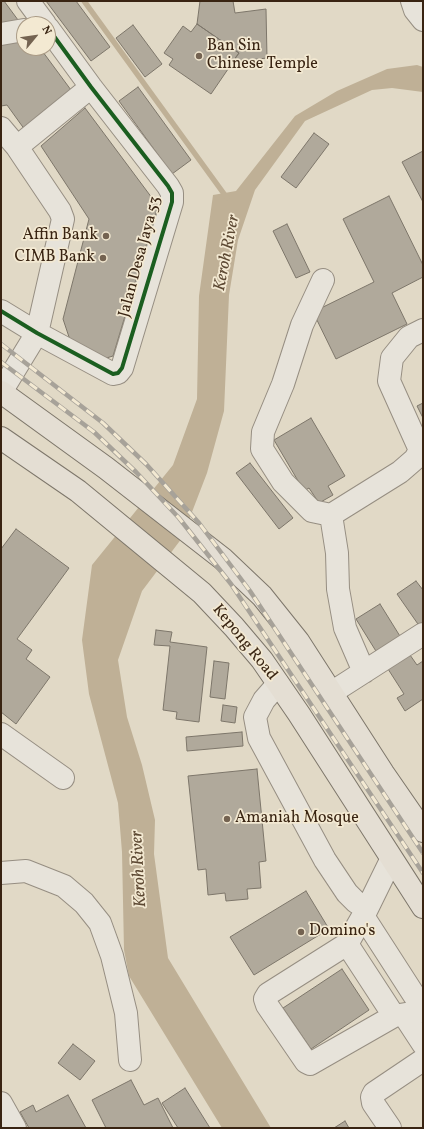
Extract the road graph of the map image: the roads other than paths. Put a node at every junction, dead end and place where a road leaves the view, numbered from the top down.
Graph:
1 (28, 1) edge
2 (412, 1) edge
3 (39, 16) edge
4 (423, 20) edge
5 (16, 31) edge
6 (1, 34) edge
7 (56, 39) edge
8 (91, 86) junction
9 (1, 128) edge
10 (17, 147) junction
11 (323, 280) dead end
12 (1, 311) edge
13 (423, 330) edge
14 (37, 333) junction
15 (1, 392) edge
16 (1, 438) edge
17 (422, 453) edge
18 (331, 515) junction
19 (423, 634) edge
20 (364, 672) junction
21 (278, 684) junction
22 (331, 693) junction
23 (1, 734) edge
24 (63, 778) dead end
25 (423, 831) edge
26 (391, 860) junction
27 (1, 873) edge
28 (423, 907) edge
29 (365, 913) junction
30 (347, 944) junction
31 (411, 1013) edge
32 (423, 1044) edge
33 (130, 1060) dead end
34 (423, 1060) edge
35 (1, 1103) edge
36 (15, 1128) edge
37 (390, 1128) edge

1 - 3 street
2 - 4 street
5 - 6 street
7 - 8 street, Jalan Desa Jaya 53
8 - 10 street
8 - 14 street, Jalan Desa Jaya 53
9 - 10 street
10 - 14 street
11 - 18 street
12 - 14 street, Jalan Desa Jaya 53
13 - 17 street
14 - 15 street
15 - 22 main road
16 - 21 main road, Kepong Road
17 - 18 street
18 - 20 street
19 - 20 street
20 - 22 street
21 - 26 main road, Kepong Road
21 - 29 street
22 - 25 main road
23 - 24 street
26 - 28 main road, Kepong Road
26 - 29 street
27 - 33 street
29 - 30 street
29 - 31 street
30 - 31 street
30 - 31 street
31 - 32 street
34 - 37 street
35 - 36 street

